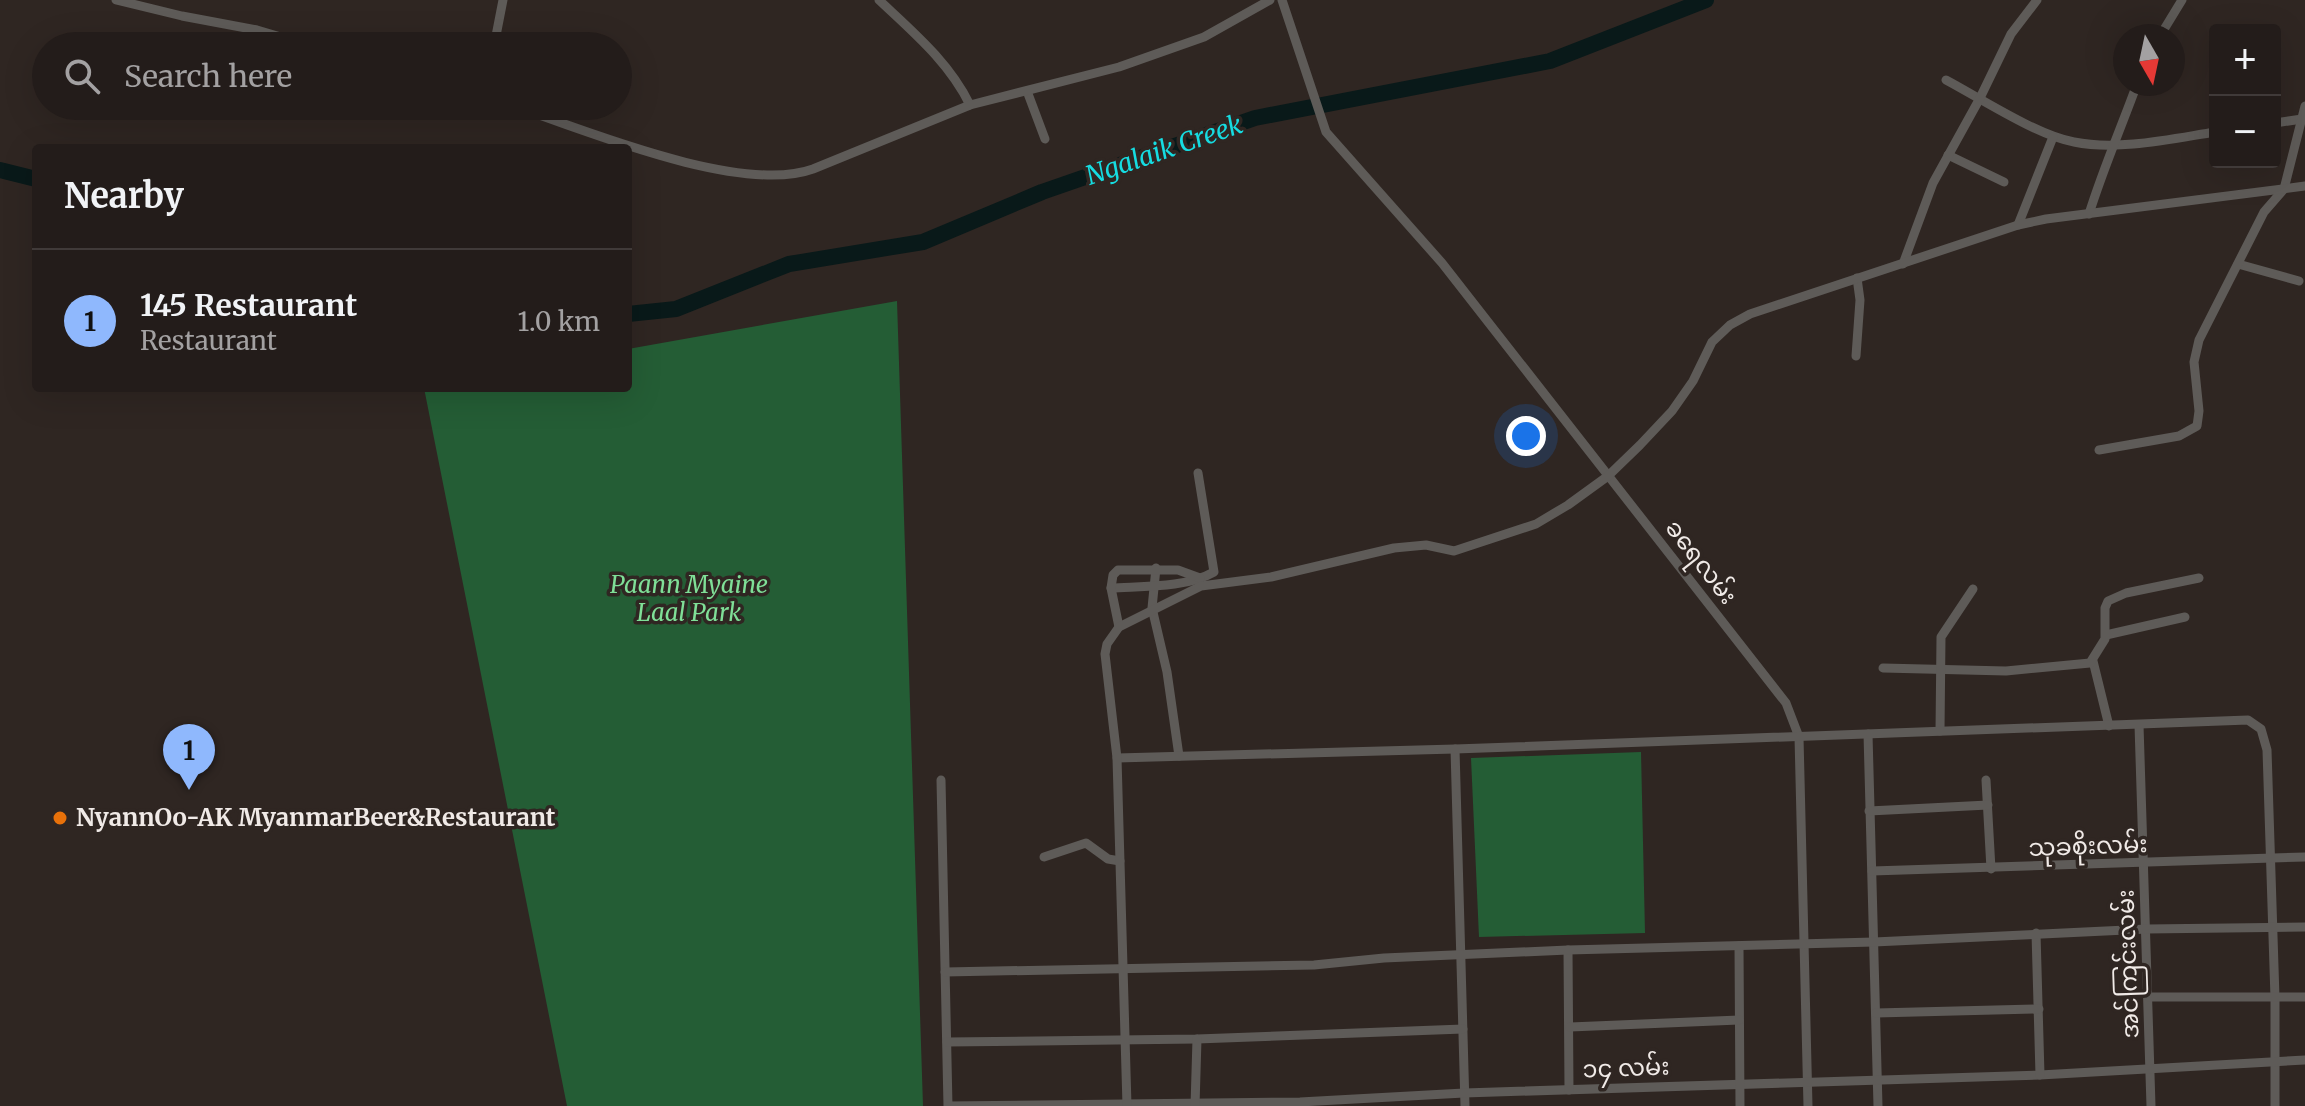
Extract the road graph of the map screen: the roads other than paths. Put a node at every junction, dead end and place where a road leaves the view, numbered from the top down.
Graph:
1 (116, 0) edge
2 (503, 0) edge
3 (879, 0) edge
4 (1270, 0) edge
5 (1282, 0) edge
6 (2037, 0) edge
7 (2182, 0) edge
8 (2167, 24) edge
9 (264, 32) edge
10 (497, 32) edge
11 (1946, 80) dead end
12 (1027, 91) junction
13 (2133, 96) edge
14 (1980, 98) junction
15 (970, 105) junction
16 (2305, 106) edge
17 (2302, 119) junction
18 (554, 120) edge
19 (2281, 122) edge
20 (2209, 133) edge
21 (2053, 137) junction
22 (1045, 139) dead end
23 (622, 144) edge
24 (2115, 144) junction
25 (632, 148) edge
26 (1948, 155) junction
27 (2004, 182) dead end
28 (2305, 186) edge
29 (2284, 189) junction
30 (2089, 214) junction
31 (2018, 225) junction
32 (1903, 264) junction
33 (2238, 264) junction
34 (1857, 278) junction
35 (2299, 281) dead end
36 (1856, 356) dead end
37 (2099, 450) dead end
38 (1198, 473) dead end
39 (1608, 476) junction
40 (1156, 568) junction
41 (2199, 578) dead end
42 (1200, 582) junction
43 (1153, 586) junction
44 (1111, 588) junction
45 (1973, 589) dead end
46 (1152, 608) junction
47 (2185, 617) dead end
48 (1119, 627) junction
49 (2106, 635) junction
50 (2093, 661) junction
51 (1883, 668) dead end
52 (1940, 668) junction
53 (2139, 725) junction
54 (2109, 726) junction
55 (1940, 731) junction
56 (1868, 734) junction
57 (1799, 737) junction
58 (1455, 749) junction
59 (1179, 756) junction
60 (1117, 758) junction
61 (941, 780) dead end
62 (1986, 780) dead end
63 (1988, 805) junction
64 (1869, 811) junction
65 (1044, 857) dead end
66 (2305, 857) edge
67 (2272, 859) junction
68 (1120, 861) junction
69 (2144, 864) junction
70 (1991, 869) junction
71 (1872, 871) junction
72 (2305, 927) edge
73 (2273, 928) junction
74 (2147, 929) junction
75 (2036, 933) junction
76 (1874, 942) junction
77 (1804, 944) junction
78 (1739, 946) junction
79 (1568, 950) junction
80 (1461, 955) junction
81 (1124, 969) junction
82 (945, 972) junction
83 (2149, 997) junction
84 (2305, 997) edge
85 (2275, 998) junction
86 (2039, 1009) junction
87 (1876, 1013) junction
88 (1739, 1020) junction
89 (1570, 1027) junction
90 (1463, 1029) junction
91 (1125, 1038) junction
92 (1197, 1039) junction
93 (947, 1042) junction
94 (2273, 1060) junction
95 (2305, 1060) edge
96 (2151, 1068) junction
97 (2040, 1075) junction
98 (1877, 1080) junction
99 (1808, 1082) junction
100 (1740, 1084) junction
101 (1569, 1090) junction
102 (1464, 1093) junction
103 (1127, 1104) edge
104 (1195, 1104) edge
105 (1300, 1104) edge
106 (948, 1106) edge
107 (1465, 1106) edge
108 (1740, 1106) edge
109 (1808, 1106) edge
110 (1878, 1106) edge
111 (2151, 1106) edge
112 (2275, 1106) edge

1 - 9 street
2 - 10 street
3 - 15 street
4 - 12 street
5 - 39 street, ခရေလမ်း
6 - 14 street
7 - 8 street
11 - 14 street
12 - 15 street
12 - 22 street
13 - 24 street
14 - 21 street
14 - 26 street
15 - 25 street
16 - 17 street
17 - 19 street
17 - 29 street
18 - 23 street
20 - 24 street
21 - 24 street
21 - 31 street
24 - 30 street
26 - 27 street
26 - 32 street
28 - 29 street
29 - 30 street
29 - 33 street
30 - 31 street
31 - 32 street
32 - 34 street
33 - 35 street
33 - 37 street
34 - 36 street
34 - 39 street
38 - 42 street
39 - 42 street
39 - 57 street, ခရေလမ်း
40 - 42 street
40 - 43 street
40 - 44 street
41 - 49 street
42 - 43 street
42 - 46 street
43 - 44 street
43 - 46 street
44 - 48 street
45 - 52 street
46 - 48 street
46 - 59 street
47 - 49 street
48 - 60 street
49 - 50 street
50 - 52 street
50 - 54 street
51 - 52 street
52 - 55 street
53 - 54 street
53 - 67 street
53 - 69 street, အင်ကြင်းလမ်း
54 - 55 street
55 - 56 street
56 - 57 street
56 - 64 street
57 - 58 street
57 - 77 street, ခရေလမ်း
58 - 59 street
58 - 80 street
59 - 60 street
60 - 68 street
61 - 82 street
62 - 63 street
63 - 64 street
63 - 70 street
64 - 71 street
65 - 68 street
66 - 67 street, သုခစိုးလမ်း
67 - 69 street, သုခစိုးလမ်း
67 - 73 street
68 - 81 street
69 - 70 street, သုခစိုးလမ်း
69 - 74 street, အင်ကြင်းလမ်း
70 - 71 street, သုခစိုးလမ်း
71 - 76 street
72 - 73 street
73 - 74 street
73 - 85 street
74 - 75 street
74 - 83 street, အင်ကြင်းလမ်း
75 - 76 street
75 - 86 street
76 - 77 street
76 - 87 street
77 - 78 street
77 - 99 street, ခရေလမ်း
78 - 79 street
78 - 88 street
79 - 80 street
79 - 89 street
80 - 81 street
80 - 90 street
81 - 82 street
81 - 91 street
82 - 93 street
83 - 85 street
83 - 96 street, အင်ကြင်းလမ်း
84 - 85 street
85 - 94 street
86 - 87 street
86 - 97 street
87 - 98 street
88 - 89 street
88 - 100 street
89 - 101 street
90 - 92 street
90 - 102 street
91 - 92 street
91 - 93 street
91 - 103 street
92 - 104 street
93 - 106 street
94 - 95 street, ၁၄ လမ်း
94 - 96 street, ၁၄ လမ်း
94 - 112 street
96 - 97 street, ၁၄ လမ်း
96 - 111 street, အင်ကြင်းလမ်း
97 - 98 street, ၁၄ လမ်း
98 - 99 street, ၁၄ လမ်း
98 - 110 street
99 - 100 street, ၁၄ လမ်း
99 - 109 street, ခရေလမ်း
100 - 101 street, ၁၄ လမ်း
100 - 108 street
101 - 102 street, ၁၄ လမ်း
102 - 105 street, ၁၄ လမ်း
102 - 107 street
103 - 104 street, ၁၄ လမ်း
103 - 106 street, ၁၄ လမ်း
104 - 105 street, ၁၄ လမ်း

